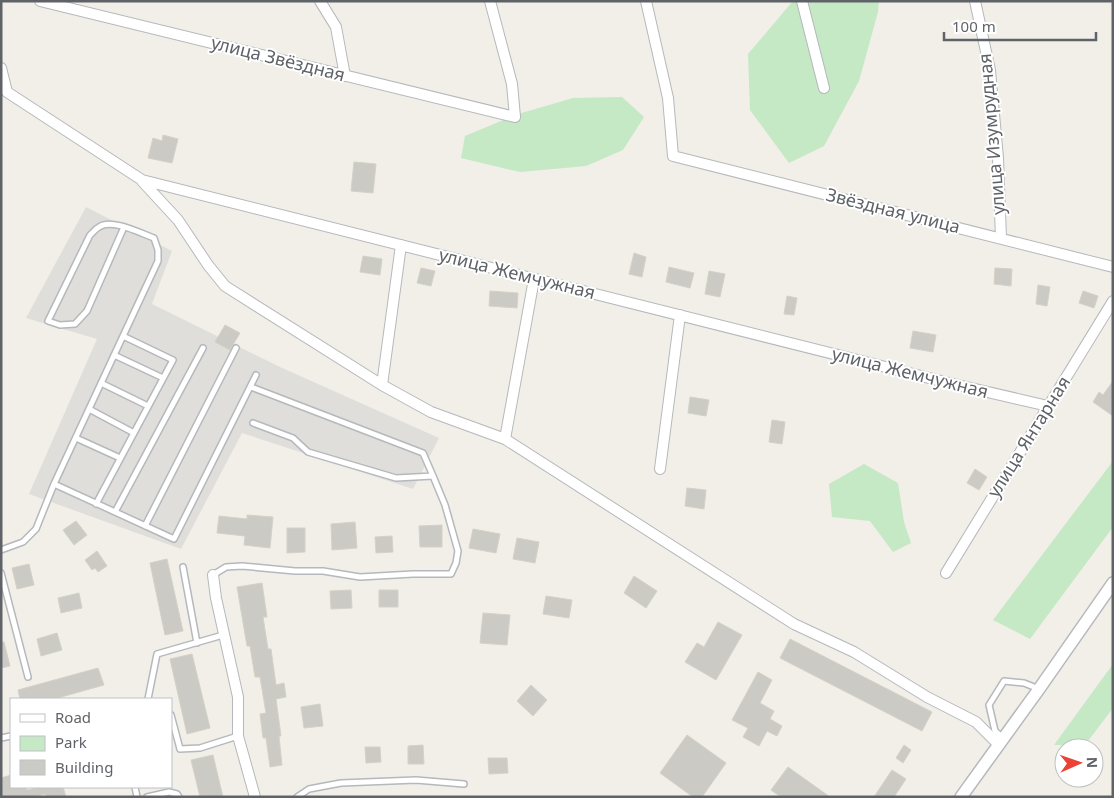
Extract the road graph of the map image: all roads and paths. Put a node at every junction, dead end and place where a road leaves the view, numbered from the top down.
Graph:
1 (40, 1) edge
2 (320, 1) edge
3 (490, 1) edge
4 (646, 1) edge
5 (802, 1) edge
6 (975, 1) edge
7 (1, 68) edge
8 (345, 76) junction
9 (824, 88) dead end
10 (142, 180) junction
11 (124, 227) junction
12 (1001, 238) junction
13 (401, 245) junction
14 (1113, 266) edge
15 (534, 279) junction
16 (1113, 301) edge
17 (680, 315) junction
18 (123, 336) junction
19 (203, 348) dead end
20 (236, 348) dead end
21 (114, 355) junction
22 (256, 375) dead end
23 (163, 378) junction
24 (101, 383) junction
25 (382, 385) junction
26 (251, 387) junction
27 (148, 406) junction
28 (1048, 406) junction
29 (89, 409) junction
30 (254, 423) dead end
31 (134, 433) junction
32 (76, 438) junction
33 (505, 439) junction
34 (120, 458) junction
35 (660, 469) dead end
36 (433, 476) junction
37 (54, 484) junction
38 (96, 504) junction
39 (115, 512) junction
40 (145, 526) junction
41 (1, 550) edge
42 (182, 567) dead end
43 (1, 573) edge
44 (946, 573) dead end
45 (213, 574) joint
46 (1113, 583) edge
47 (223, 635) junction
48 (197, 643) junction
49 (28, 677) dead end
50 (1039, 689) junction
51 (148, 698) edge
52 (172, 718) edge
53 (238, 736) junction
54 (1001, 742) junction
55 (464, 784) dead end
56 (146, 797) edge
57 (179, 797) edge
58 (255, 797) edge
59 (297, 797) edge
60 (961, 797) edge

1 - 8 street, улица Звёздная
2 - 8 street
3 - 8 street, улица Звёздная
4 - 12 street, Звёздная улица
5 - 9 street
6 - 12 street, улица Изумрудная
7 - 10 street, улица Жемчужная
10 - 13 street, улица Жемчужная
10 - 25 street
11 - 11 lane
11 - 18 lane
12 - 14 street, Звёздная улица
13 - 15 street, улица Жемчужная
13 - 25 street
15 - 17 street, улица Жемчужная
15 - 33 street
16 - 28 street, улица Янтарная
17 - 28 street, улица Жемчужная
17 - 35 street
18 - 21 lane
18 - 23 lane
19 - 39 lane
20 - 40 lane
21 - 23 lane
21 - 24 lane
22 - 26 lane
23 - 27 lane
24 - 27 lane
24 - 29 lane
25 - 33 street
26 - 36 lane
26 - 40 lane
27 - 31 lane
28 - 44 street, улица Янтарная
29 - 31 lane
29 - 32 lane
30 - 36 lane
31 - 34 lane
32 - 34 lane
32 - 37 lane
33 - 54 street
34 - 38 lane
36 - 45 lane
37 - 38 lane
37 - 41 lane
38 - 39 lane
39 - 40 lane
42 - 48 lane
43 - 49 lane
45 - 47 street
46 - 50 street
47 - 48 lane
47 - 53 street
48 - 51 lane
50 - 54 street
50 - 54 lane
52 - 53 lane
53 - 58 street
54 - 60 street
55 - 59 lane
56 - 57 lane

